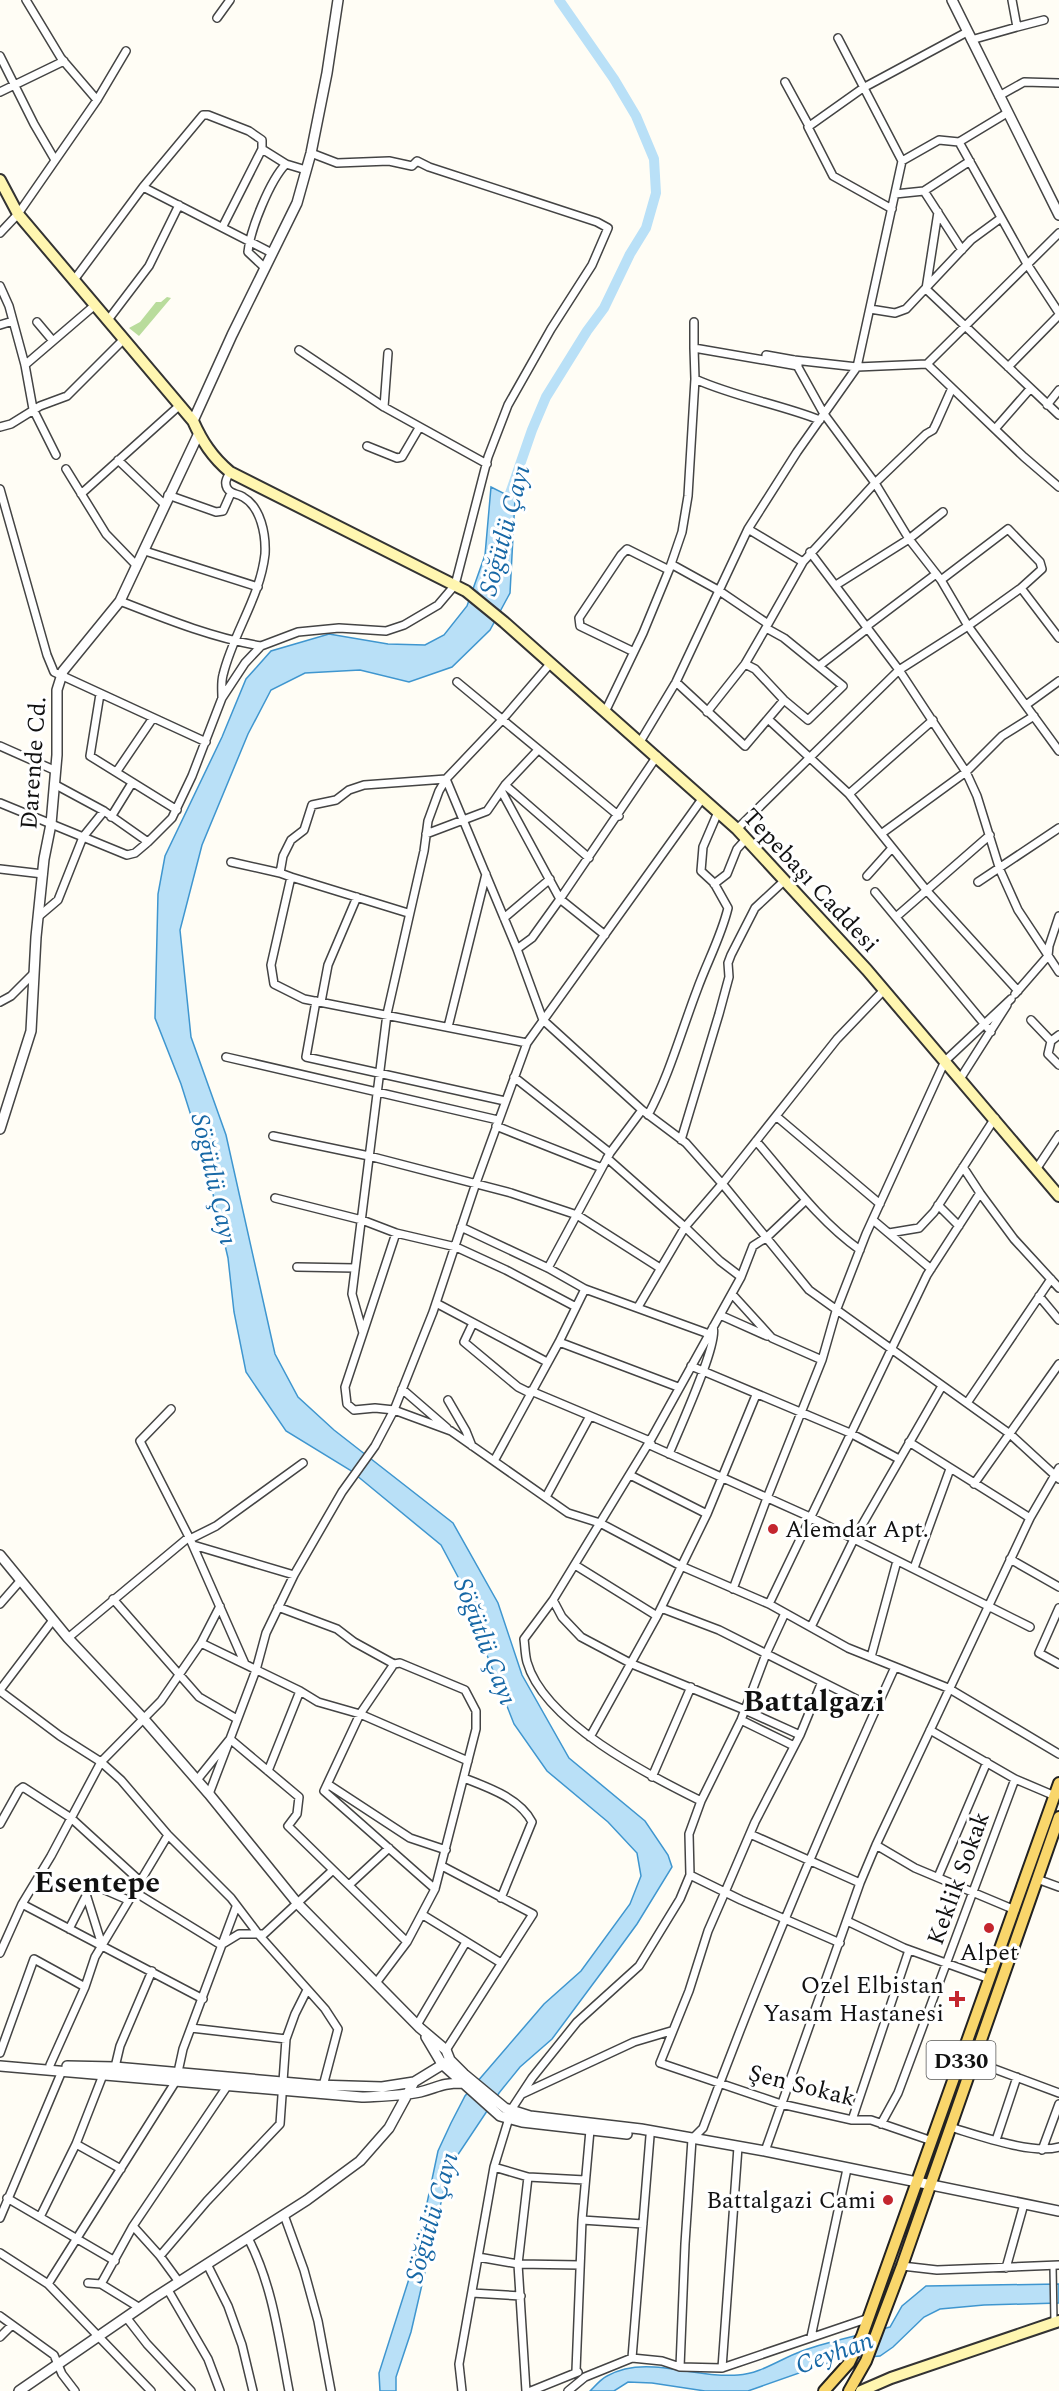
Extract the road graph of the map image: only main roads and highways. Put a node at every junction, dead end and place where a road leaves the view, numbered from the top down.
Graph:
1 (0, 180) edge
2 (1059, 1196) edge
3 (1059, 1783) edge
4 (1059, 1817) edge
5 (923, 2185) junction
6 (1057, 2322) edge
7 (824, 2391) edge
8 (849, 2391) edge
9 (861, 2391) edge

1 - 2 main road, Tepebaşı Caddesi
3 - 5 main road, D330
4 - 5 main road, D330
5 - 7 main road, D330
5 - 8 main road, D330
6 - 9 main road

